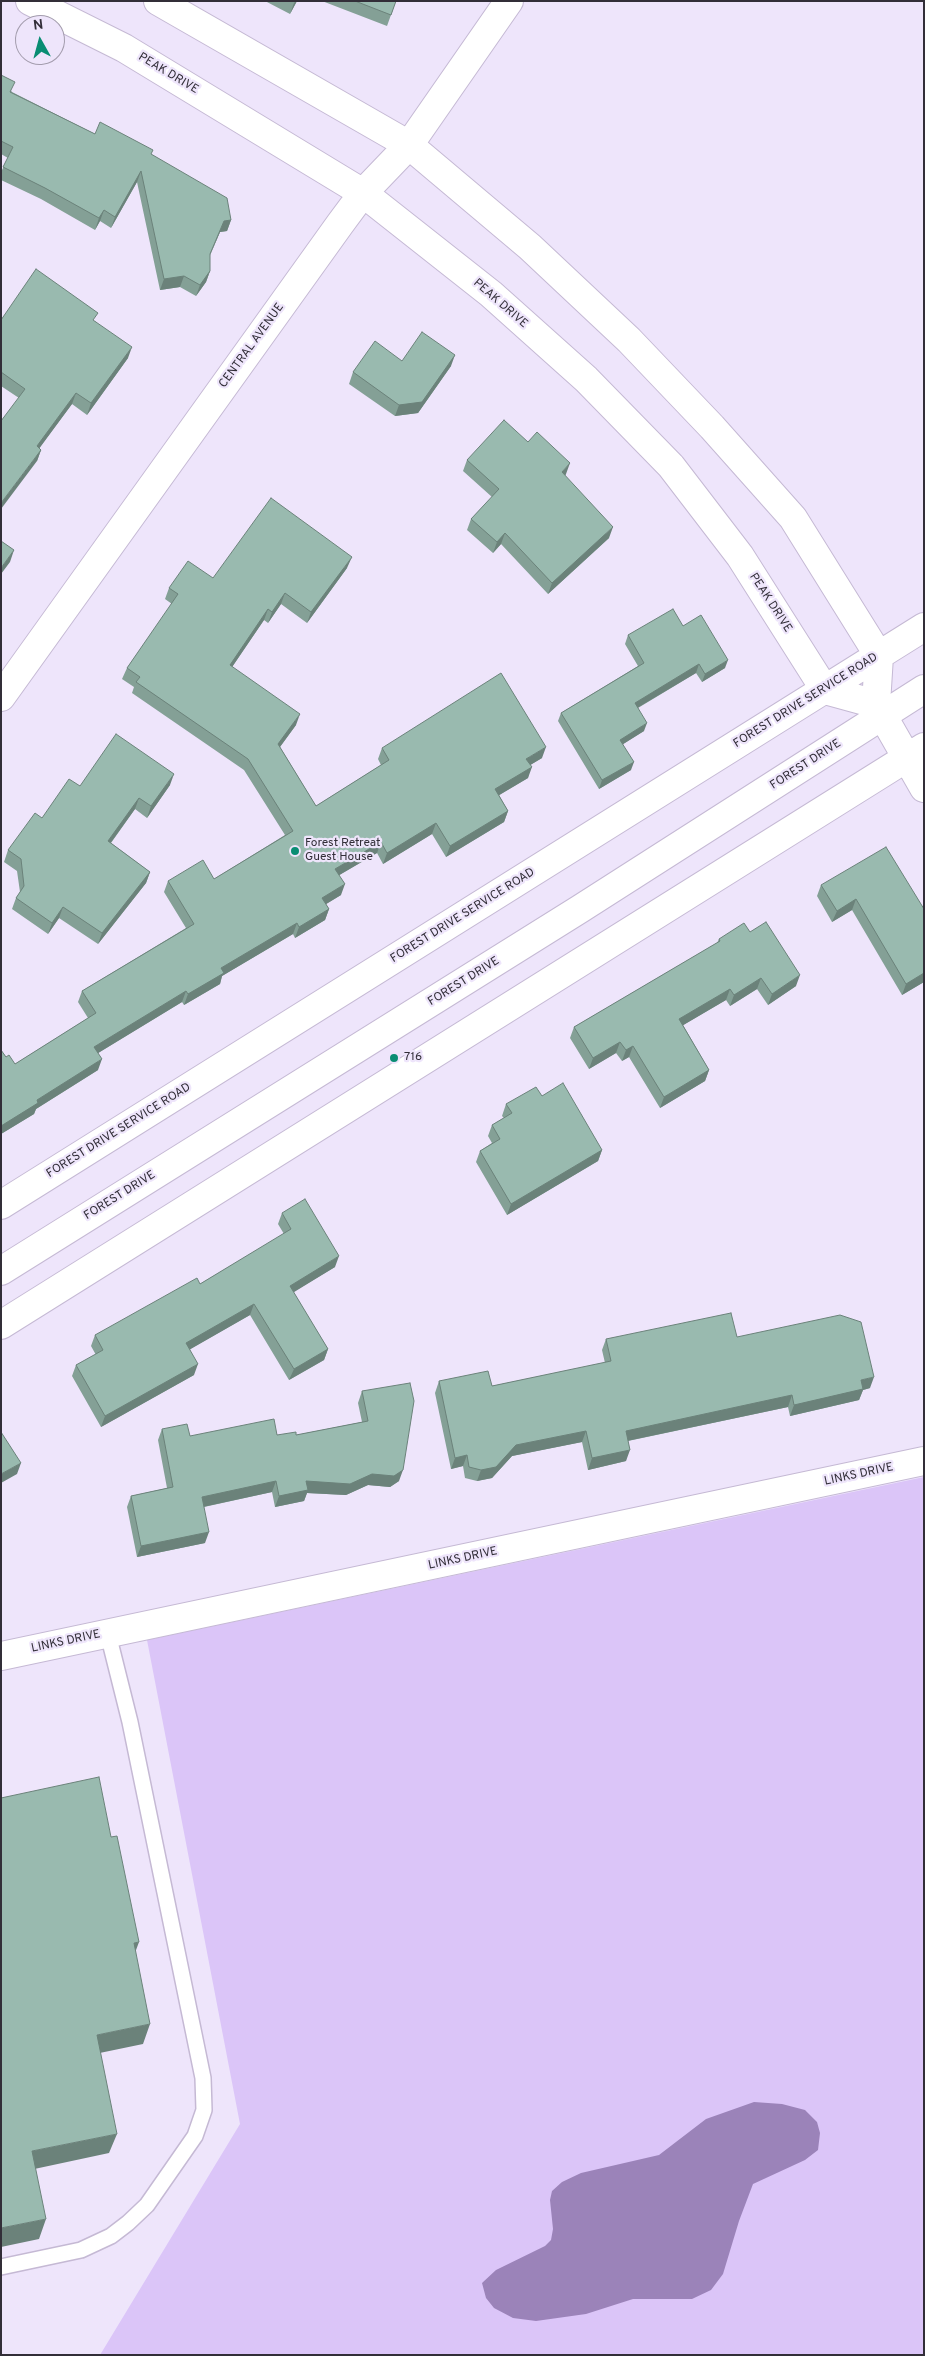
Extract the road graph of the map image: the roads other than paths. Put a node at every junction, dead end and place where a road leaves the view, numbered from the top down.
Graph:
1 (30, 1) edge
2 (158, 1) edge
3 (509, 1) edge
4 (409, 144) junction
5 (363, 193) junction
6 (924, 627) edge
7 (879, 656) junction
8 (924, 689) edge
9 (825, 690) junction
10 (1, 697) edge
11 (879, 711) junction
12 (916, 752) edge
13 (924, 788) edge
14 (1, 1205) edge
15 (1, 1271) edge
16 (1, 1324) edge
17 (924, 1461) edge
18 (108, 1634) junction
19 (1, 1656) edge
20 (1, 2267) edge

1 - 5 street, PEAK DRIVE
2 - 4 street
3 - 4 street, CENTRAL AVENUE
4 - 5 street, CENTRAL AVENUE
4 - 7 street
5 - 9 street, PEAK DRIVE
5 - 10 street, CENTRAL AVENUE
6 - 7 street, FOREST DRIVE SERVICE ROAD
7 - 9 street, FOREST DRIVE SERVICE ROAD
7 - 11 street
8 - 11 street, FOREST DRIVE
9 - 11 street
9 - 14 street, FOREST DRIVE SERVICE ROAD
11 - 12 street
11 - 15 street, FOREST DRIVE
12 - 13 street
12 - 16 street
17 - 18 street, LINKS DRIVE
18 - 19 street, LINKS DRIVE
18 - 20 lane

